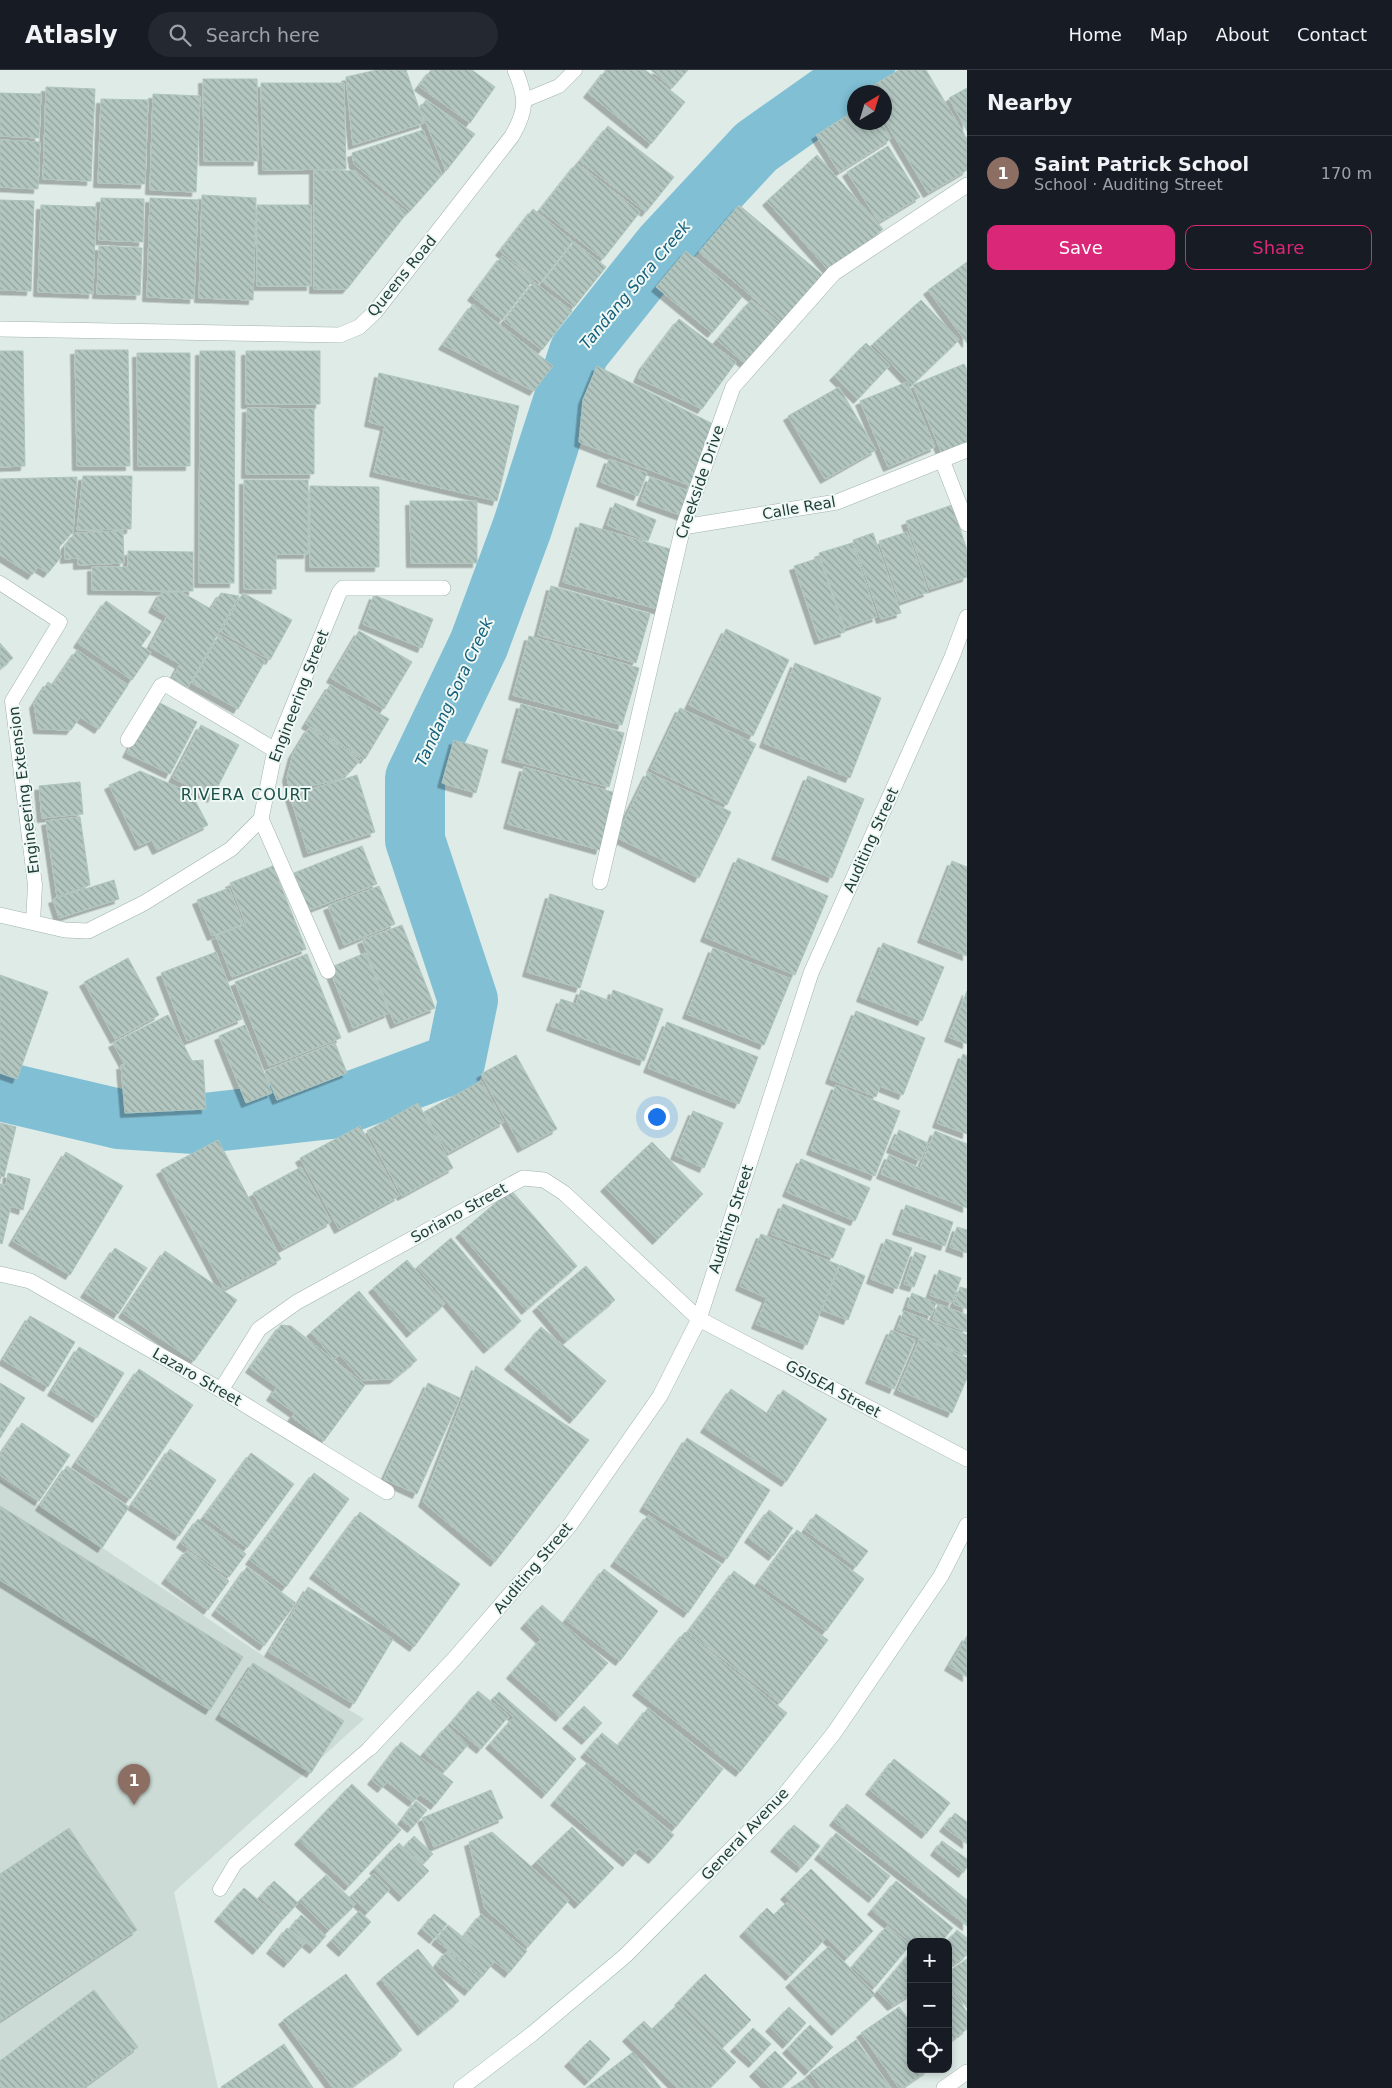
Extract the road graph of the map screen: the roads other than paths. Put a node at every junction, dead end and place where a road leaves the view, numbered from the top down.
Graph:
1 (515, 70) edge
2 (575, 70) edge
3 (525, 100) junction
4 (967, 185) edge
5 (0, 329) edge
6 (967, 450) edge
7 (942, 460) junction
8 (967, 524) edge
9 (684, 527) junction
10 (0, 583) edge
11 (442, 588) dead end
12 (967, 617) edge
13 (128, 740) dead end
14 (275, 750) junction
15 (260, 819) junction
16 (600, 882) dead end
17 (0, 915) edge
18 (33, 922) junction
19 (328, 971) dead end
20 (0, 1274) edge
21 (699, 1318) junction
22 (221, 1390) junction
23 (967, 1459) edge
24 (387, 1492) dead end
25 (967, 1525) edge
26 (370, 1748) joint
27 (220, 1889) dead end
28 (967, 2072) edge
29 (461, 2088) edge
30 (944, 2088) edge

1 - 3 street
2 - 3 lane
3 - 5 street, Queens Road
4 - 9 street, Creekside Drive
6 - 7 street, Calle Real
7 - 8 street
7 - 9 street, Calle Real
9 - 16 street, Creekside Drive
10 - 18 lane, Engineering Extension
11 - 14 street, Engineering Street
12 - 21 street, Auditing Street
13 - 14 street
14 - 15 street, Engineering Street
15 - 18 street
15 - 19 street
17 - 18 street
20 - 22 street, Lazaro Street
21 - 22 street, Soriano Street
21 - 23 street, GSISEA Street
21 - 26 street, Auditing Street
22 - 24 street, Lazaro Street
25 - 29 street, General Avenue
26 - 27 lane
28 - 30 street

